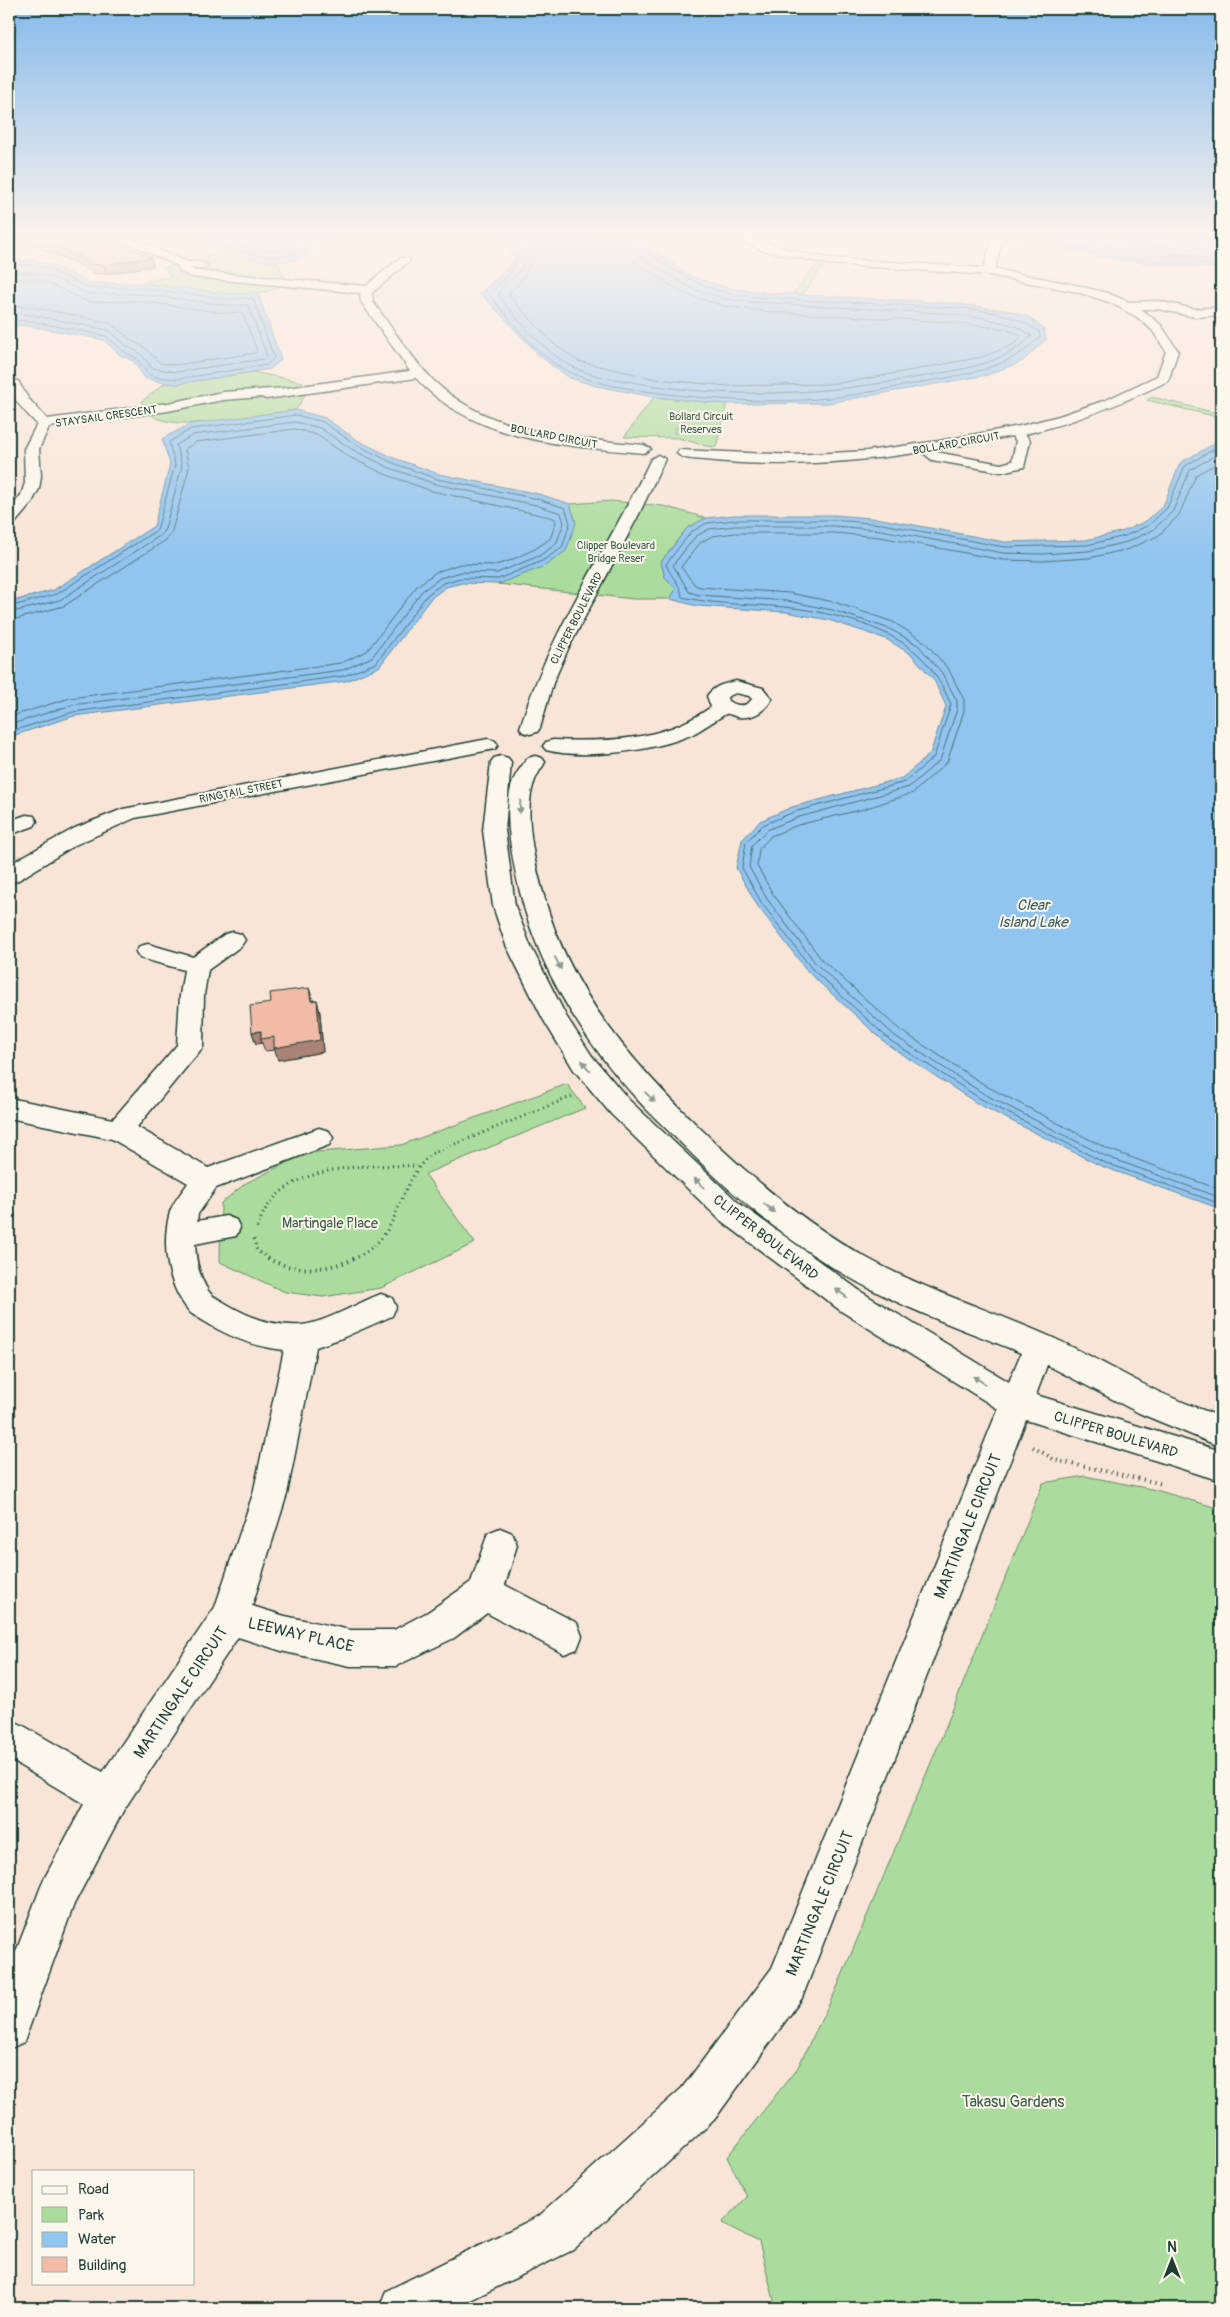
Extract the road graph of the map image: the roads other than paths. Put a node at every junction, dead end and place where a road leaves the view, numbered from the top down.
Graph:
1 (398, 344) edge
2 (1168, 344) edge
3 (420, 373) junction
4 (9, 380) edge
5 (44, 424) junction
6 (1016, 432) junction
7 (923, 449) junction
8 (653, 451) junction
9 (9, 520) edge
10 (723, 707) dead end
11 (507, 739) junction
12 (544, 754) junction
13 (9, 849) edge
14 (31, 860) junction
15 (9, 876) edge
16 (233, 940) dead end
17 (148, 952) dead end
18 (197, 966) junction
19 (9, 1108) edge
20 (119, 1130) junction
21 (319, 1138) dead end
22 (206, 1180) junction
23 (226, 1228) dead end
24 (180, 1234) junction
25 (381, 1307) dead end
26 (302, 1338) junction
27 (1039, 1346) junction
28 (1011, 1416) junction
29 (1221, 1432) edge
30 (1221, 1466) edge
31 (500, 1545) dead end
32 (485, 1593) junction
33 (230, 1617) junction
34 (564, 1636) dead end
35 (9, 1738) edge
36 (109, 1797) junction
37 (9, 2027) edge
38 (402, 2308) edge

1 - 3 street, BOLLARD CIRCUIT
2 - 6 street, BOLLARD CIRCUIT
3 - 5 street, STAYSAIL CRESCENT
3 - 8 street, BOLLARD CIRCUIT
4 - 5 street, STAYSAIL CRESCENT
5 - 9 street, STAYSAIL CRESCENT
6 - 7 street, BOLLARD CIRCUIT
6 - 7 street
7 - 8 street, BOLLARD CIRCUIT
8 - 11 street, CLIPPER BOULEVARD
10 - 12 street, RINGTAIL STREET
11 - 12 street, RINGTAIL STREET
11 - 12 street
11 - 14 street, RINGTAIL STREET
28 -> 11 street, CLIPPER BOULEVARD
12 -> 27 street, CLIPPER BOULEVARD
13 - 14 street
14 - 15 street, RINGTAIL STREET
16 - 18 street
17 - 18 street
18 - 20 street
19 - 20 street
20 - 22 street
21 - 22 street
22 - 24 street
23 - 24 street
24 - 26 street
25 - 26 street
26 - 33 street, MARTINGALE CIRCUIT
27 - 28 street, MARTINGALE CIRCUIT
27 - 29 street, CLIPPER BOULEVARD
28 - 30 street, CLIPPER BOULEVARD
28 - 38 street, MARTINGALE CIRCUIT
31 - 32 street
32 - 33 street, LEEWAY PLACE
32 - 34 street
33 - 36 street, MARTINGALE CIRCUIT
35 - 36 street
36 - 37 street, MARTINGALE CIRCUIT

